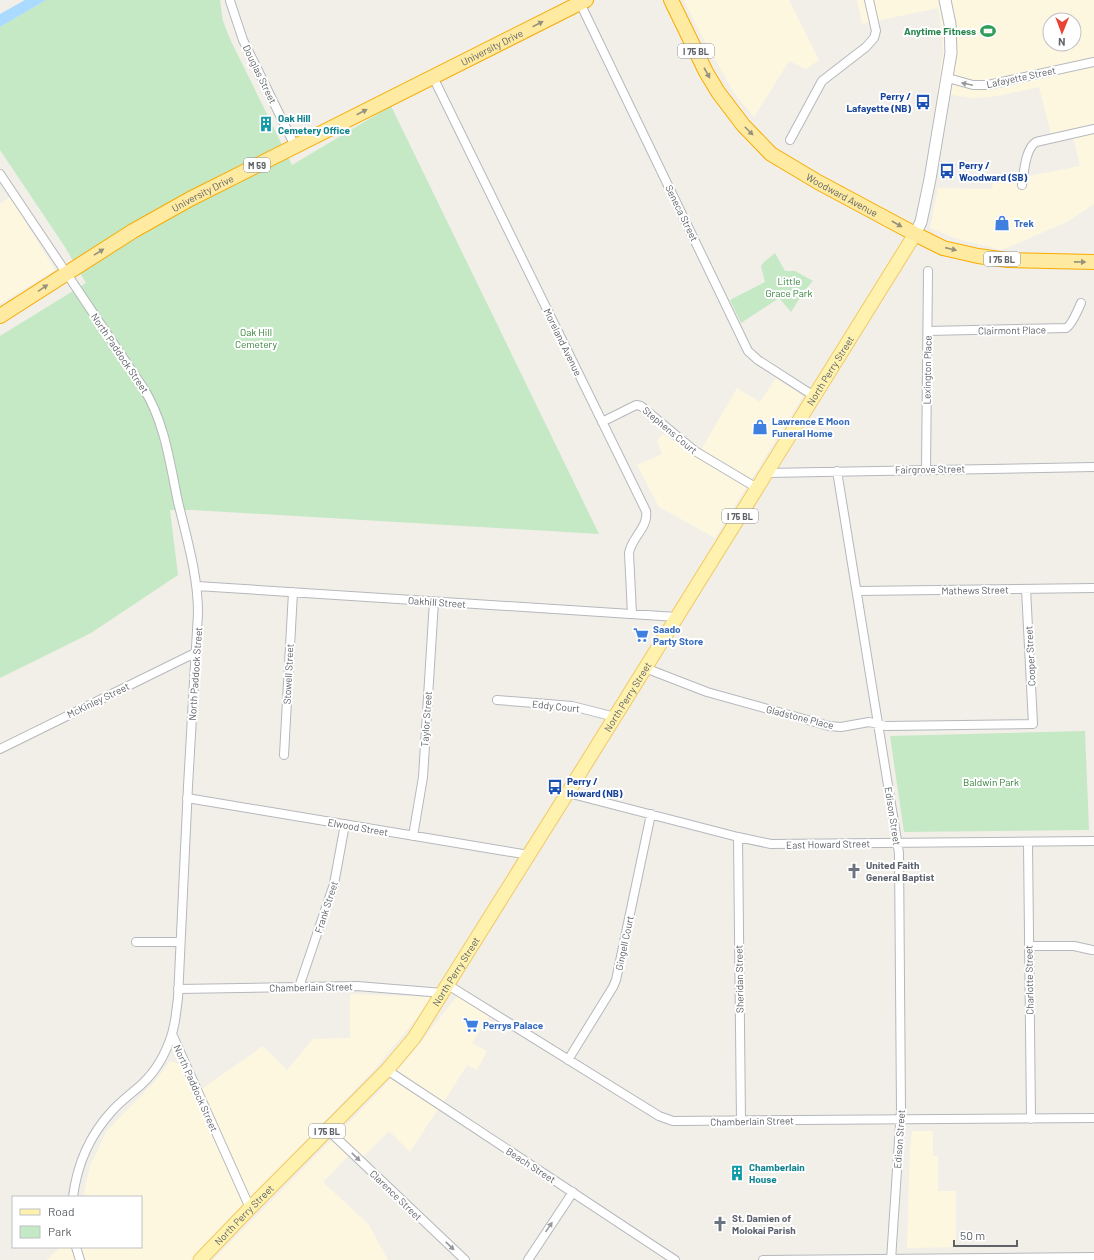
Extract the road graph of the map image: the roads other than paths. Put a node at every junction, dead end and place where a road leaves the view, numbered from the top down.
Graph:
1 (671, 0) edge
2 (869, 0) edge
3 (945, 0) edge
4 (230, 1) dead end
5 (583, 1) edge
6 (1094, 62) edge
7 (433, 77) junction
8 (948, 78) junction
9 (1094, 129) edge
10 (790, 140) dead end
11 (295, 146) junction
12 (0, 174) edge
13 (1022, 184) dead end
14 (915, 234) junction
15 (1094, 262) edge
16 (928, 271) dead end
17 (66, 273) junction
18 (1082, 303) dead end
19 (0, 316) edge
20 (928, 331) junction
21 (814, 396) junction
22 (602, 422) junction
23 (1094, 467) edge
24 (926, 470) junction
25 (837, 471) junction
26 (767, 472) junction
27 (757, 488) junction
28 (197, 586) junction
29 (1094, 588) edge
30 (1026, 589) junction
31 (856, 591) junction
32 (293, 592) junction
33 (434, 601) junction
34 (632, 614) junction
35 (677, 617) junction
36 (197, 652) junction
37 (645, 668) junction
38 (497, 700) dead end
39 (615, 717) junction
40 (878, 724) junction
41 (1033, 724) joint
42 (0, 748) edge
43 (284, 755) dead end
44 (568, 793) junction
45 (187, 798) junction
46 (650, 814) junction
47 (345, 824) junction
48 (413, 836) junction
49 (738, 836) junction
50 (1094, 841) edge
51 (1028, 842) junction
52 (897, 843) junction
53 (529, 855) junction
54 (136, 942) dead end
55 (180, 942) junction
56 (1029, 946) junction
57 (1092, 950) dead end
58 (299, 987) junction
59 (178, 989) junction
60 (445, 989) junction
61 (172, 1034) junction
62 (568, 1060) junction
63 (387, 1070) junction
64 (1094, 1118) edge
65 (1031, 1119) junction
66 (901, 1120) junction
67 (741, 1122) junction
68 (328, 1130) junction
69 (573, 1192) junction
70 (73, 1196) edge
71 (250, 1208) junction
72 (76, 1248) edge
73 (1094, 1257) edge
74 (891, 1259) edge
75 (80, 1260) edge
76 (200, 1260) edge
77 (465, 1260) edge
78 (528, 1260) edge
79 (675, 1260) edge
80 (763, 1260) edge

1 -> 14 highway, Woodward Avenue / I 75 BL
2 - 10 street
3 - 8 street, North Perry Street
4 - 11 street, Douglas Street
7 -> 5 highway, University Drive / M 59
5 - 21 street, Seneca Street
6 -> 8 street, Lafayette Street
11 -> 7 highway, University Drive / M 59
7 - 22 street, Moreland Avenue
8 - 14 street, North Perry Street
9 - 13 street
17 -> 11 highway, University Drive / M 59
12 - 17 street, North Paddock Street
14 -> 15 highway, Woodward Avenue / I 75 BL
14 - 21 main road, North Perry Street / I 75 BL
16 - 20 street, Lexington Place
19 -> 17 highway, University Drive / M 59
17 - 28 street, North Paddock Street
18 - 20 street, Clairmont Place
20 - 24 street, Lexington Place
21 - 26 main road, North Perry Street / I 75 BL
22 - 27 street, Stephens Court
22 - 34 street, Moreland Avenue
23 - 24 street, Fairgrove Street
24 - 25 street, Fairgrove Street
25 - 26 street, Fairgrove Street
25 - 31 street, Edison Street
26 - 27 main road, North Perry Street / I 75 BL
27 - 35 main road, North Perry Street / I 75 BL
28 - 32 street, Oakhill Street
28 - 36 street, North Paddock Street
29 - 30 street, Mathews Street
30 - 31 street, Mathews Street
30 - 41 street, Cooper Street
31 - 40 street, Edison Street
32 - 33 street, Oakhill Street
32 - 43 street, Stowell Street
33 - 34 street, Oakhill Street
33 - 48 street, Taylor Street
34 - 35 street, Oakhill Street
35 - 37 main road, North Perry Street / I 75 BL
36 - 42 street, McKinley Street
36 - 45 street, North Paddock Street
37 - 39 main road, North Perry Street / I 75 BL
37 - 40 street, Gladstone Place
38 - 39 street, Eddy Court
39 - 44 main road, North Perry Street / I 75 BL
40 - 41 street, Gladstone Place
40 - 52 street, Edison Street
44 - 46 street, East Howard Street
44 - 53 main road, North Perry Street / I 75 BL
45 - 47 street, Elwood Street
45 - 55 street, North Paddock Street
46 - 49 street, East Howard Street
46 - 62 street, Gingell Court
47 - 48 street, Elwood Street
47 - 58 street, Frank Street
48 - 53 street, Elwood Street
49 - 52 street, East Howard Street
49 - 67 street, Sheridan Street
50 - 51 street, East Howard Street
51 - 52 street, East Howard Street
51 - 56 street, Charlotte Street
52 - 66 street, Edison Street
53 - 60 main road, North Perry Street / I 75 BL
54 - 55 street
55 - 59 street, North Paddock Street
56 - 57 street
56 - 65 street, Charlotte Street
58 - 59 street, Chamberlain Street
58 - 60 street, Chamberlain Street
59 - 61 street, North Paddock Street
60 - 62 street, Chamberlain Street
60 - 63 main road, North Perry Street / I 75 BL
61 - 70 street
61 - 71 street, North Paddock Street
62 - 67 street, Chamberlain Street
63 - 68 main road, North Perry Street / I 75 BL
63 - 69 street, Beach Street
64 - 65 street, Chamberlain Street
65 - 66 street, Chamberlain Street
66 - 67 street, Chamberlain Street
66 - 74 street, Edison Street
68 - 71 main road, North Perry Street / I 75 BL
68 -> 77 street, Clarence Street
78 -> 69 street
69 - 79 street, Beach Street
71 - 76 main road, North Perry Street / I 75 BL
72 - 75 street
73 - 74 street
74 - 80 street

